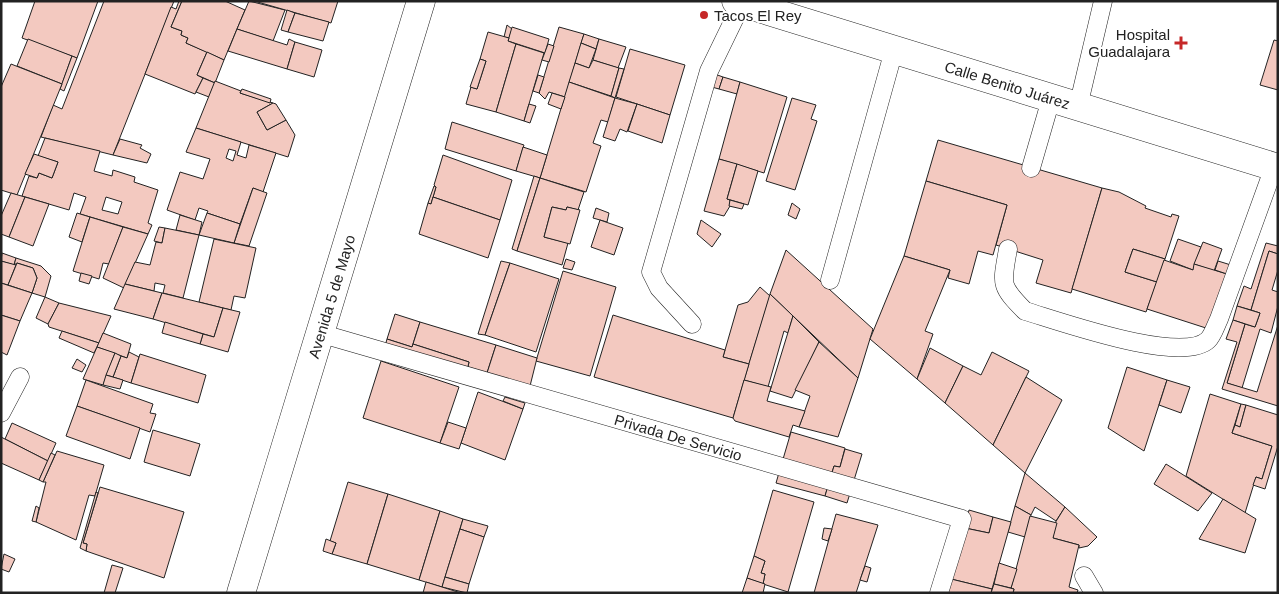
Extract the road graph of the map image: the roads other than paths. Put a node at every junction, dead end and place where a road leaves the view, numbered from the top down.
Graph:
1 (421, 1) edge
2 (1103, 1) edge
3 (740, 2) edge
4 (894, 50) junction
5 (1051, 100) junction
6 (1078, 107) junction
7 (1031, 168) dead end
8 (1276, 168) edge
9 (1008, 249) dead end
10 (830, 280) dead end
11 (692, 324) dead end
12 (319, 333) junction
13 (20, 377) dead end
14 (1, 413) edge
15 (1084, 576) dead end
16 (241, 593) edge
17 (940, 593) edge
18 (1094, 593) edge

1 - 12 street, Avenida 5 de Mayo
2 - 6 lane
3 - 4 street, Calle Benito Juárez
3 - 11 lane
4 - 5 street, Calle Benito Juárez
4 - 10 lane
5 - 6 street, Calle Benito Juárez
5 - 7 lane
6 - 8 street, Calle Benito Juárez
8 - 9 lane
12 - 16 street, Avenida 5 de Mayo
12 - 17 lane, Privada De Servicio
13 - 14 lane
15 - 18 lane

